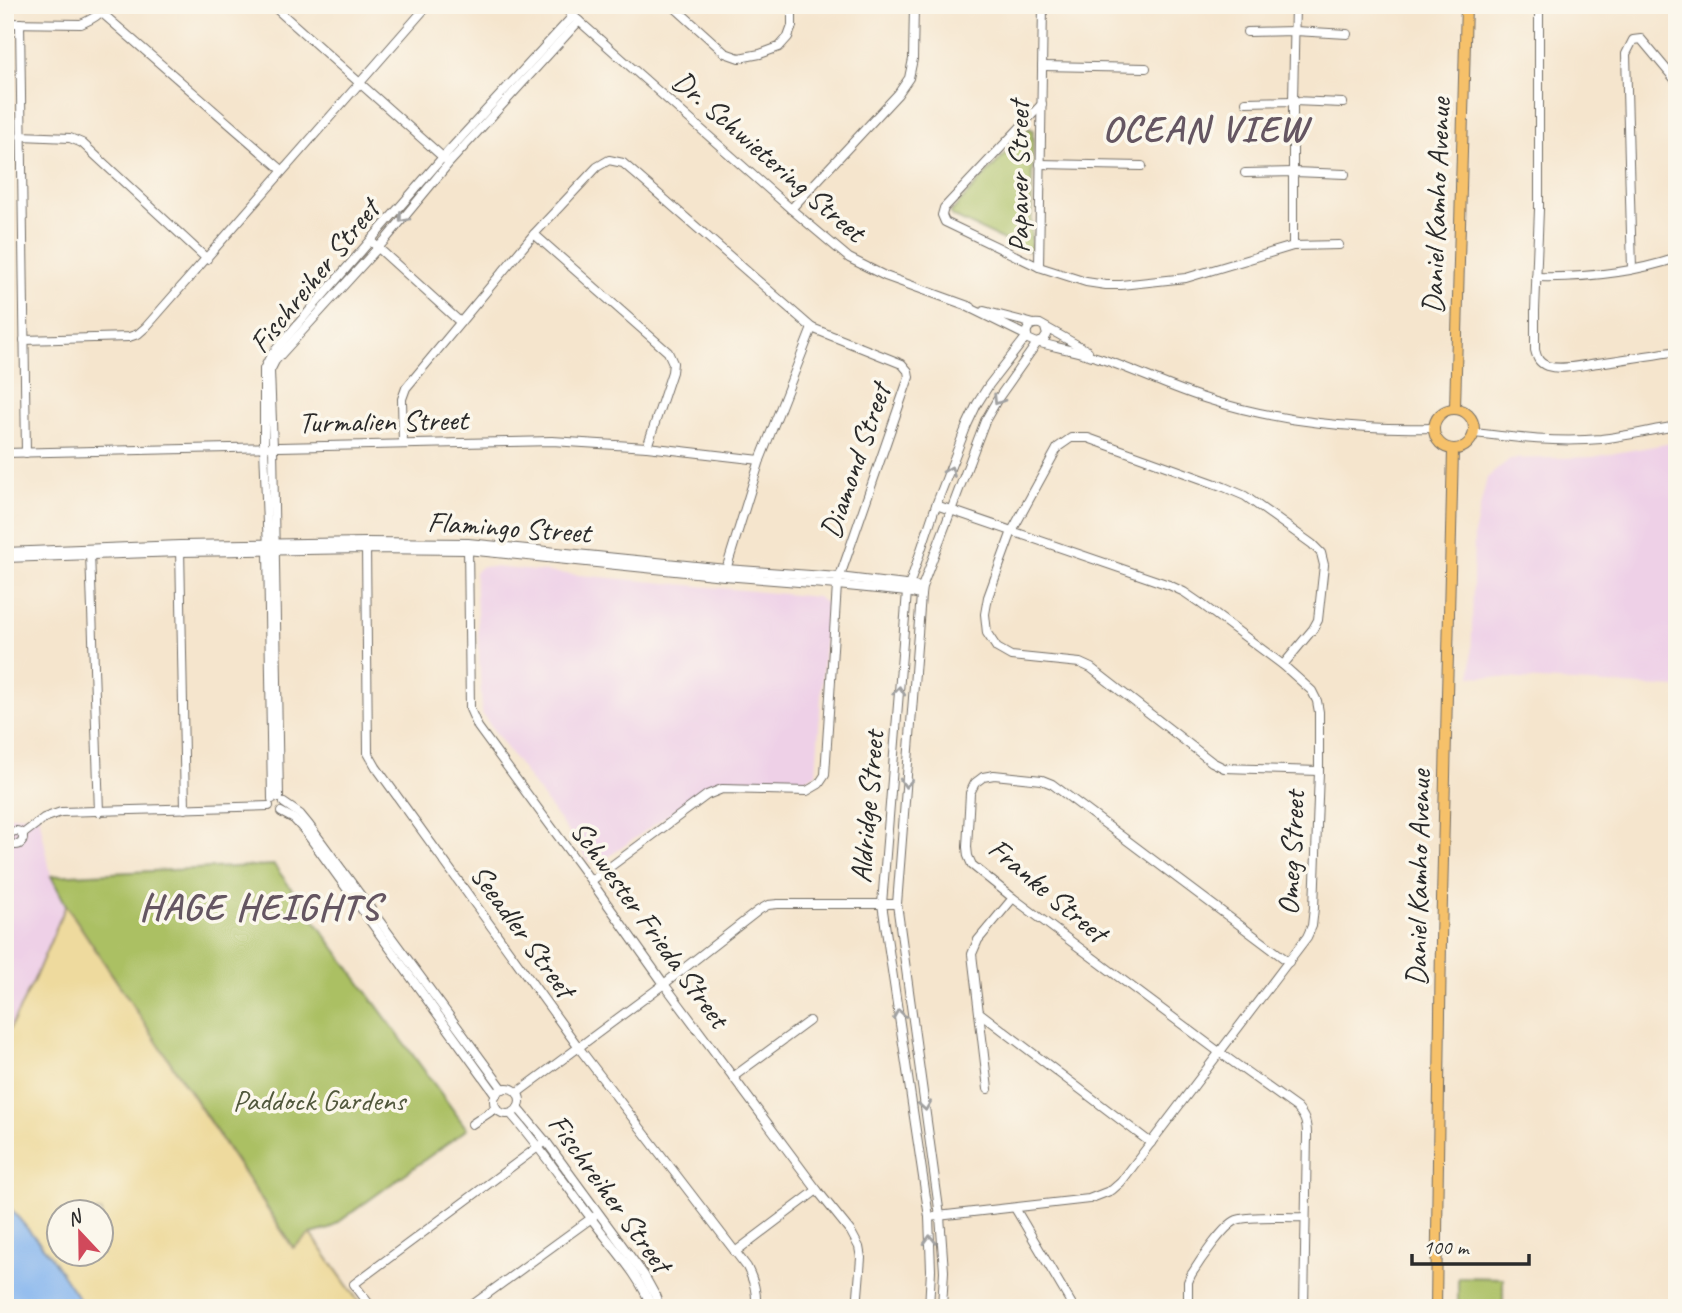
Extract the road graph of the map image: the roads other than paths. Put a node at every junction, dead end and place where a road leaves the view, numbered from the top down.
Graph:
1 (108, 5) edge
2 (272, 5) edge
3 (428, 5) edge
4 (561, 5) edge
5 (672, 5) edge
6 (792, 5) edge
7 (914, 5) edge
8 (1043, 5) edge
9 (1295, 5) edge
10 (1466, 5) edge
11 (1539, 5) edge
12 (102, 13) junction
13 (576, 18) junction
14 (5, 23) edge
15 (20, 23) junction
16 (1294, 31) junction
17 (1247, 33) dead end
18 (1347, 34) dead end
19 (1042, 65) junction
20 (1146, 68) dead end
21 (1677, 82) edge
22 (360, 84) junction
23 (1293, 101) junction
24 (1246, 102) dead end
25 (1343, 103) dead end
26 (1042, 104) junction
27 (21, 136) junction
28 (446, 160) junction
29 (1040, 164) junction
30 (1142, 166) dead end
31 (282, 170) junction
32 (1294, 172) junction
33 (1245, 173) dead end
34 (1345, 174) dead end
35 (791, 209) junction
36 (534, 234) junction
37 (375, 244) junction
38 (1339, 245) dead end
39 (1293, 246) junction
40 (1677, 258) edge
41 (207, 259) junction
42 (1039, 267) junction
43 (1632, 269) junction
44 (1536, 277) junction
45 (968, 307) junction
46 (460, 322) junction
47 (1034, 324) junction
48 (812, 328) junction
49 (1045, 328) junction
50 (1027, 336) junction
51 (24, 340) junction
52 (1038, 343) junction
53 (1677, 351) edge
54 (1100, 358) junction
55 (1455, 408) junction
56 (1677, 426) edge
57 (1433, 428) junction
58 (1474, 433) junction
59 (403, 444) junction
60 (264, 447) junction
61 (274, 447) junction
62 (647, 447) junction
63 (1453, 450) junction
64 (5, 453) edge
65 (26, 453) junction
66 (760, 460) junction
67 (936, 505) junction
68 (951, 509) junction
69 (1012, 531) junction
70 (366, 546) junction
71 (272, 547) junction
72 (468, 547) junction
73 (180, 548) junction
74 (5, 552) edge
75 (90, 552) junction
76 (5, 558) edge
77 (725, 573) junction
78 (838, 581) junction
79 (908, 589) junction
80 (922, 591) junction
81 (1283, 665) junction
82 (1319, 771) junction
83 (276, 802) junction
84 (186, 809) junction
85 (99, 812) junction
86 (281, 812) junction
87 (6, 824) edge
88 (591, 881) junction
89 (1013, 898) junction
90 (882, 904) junction
91 (897, 904) junction
92 (1289, 962) junction
93 (664, 984) junction
94 (980, 1013) junction
95 (809, 1021) dead end
96 (579, 1048) junction
97 (1219, 1052) junction
98 (733, 1077) junction
99 (988, 1089) dead end
100 (499, 1092) junction
101 (517, 1093) junction
102 (496, 1108) junction
103 (515, 1111) junction
104 (472, 1124) dead end
105 (542, 1143) junction
106 (1151, 1143) junction
107 (817, 1190) junction
108 (1015, 1208) junction
109 (595, 1215) junction
110 (940, 1216) junction
111 (929, 1217) junction
112 (1304, 1217) junction
113 (735, 1252) junction
114 (372, 1308) edge
115 (468, 1308) edge
116 (652, 1308) edge
117 (660, 1308) edge
118 (756, 1308) edge
119 (857, 1308) edge
120 (929, 1308) edge
121 (942, 1308) edge
122 (1074, 1308) edge
123 (1188, 1308) edge
124 (1304, 1308) edge
125 (1436, 1308) edge

1 - 12 street
2 - 22 street
3 - 22 street
4 - 13 street, Dr. Schwietering Street
5 - 6 street
7 - 35 street
8 - 19 street, Papaver Street
9 - 16 street
10 - 55 main road, Daniel Kamho Avenue
11 - 44 street
12 - 15 street
12 - 31 street
13 - 28 street, Fischreiher Street
13 - 35 street, Dr. Schwietering Street
14 - 15 street
15 - 27 street
16 - 17 street
16 - 18 street
16 - 23 street
19 - 20 street
19 - 26 street, Papaver Street
21 - 43 street
22 - 28 street
22 - 31 street
23 - 24 street
23 - 25 street
23 - 32 street
26 - 29 street, Papaver Street
26 - 42 street
27 - 41 street
27 - 51 street
28 - 37 street, Fischreiher Street
29 - 30 street
29 - 42 street, Papaver Street
31 - 41 street
32 - 33 street
32 - 34 street
32 - 39 street
35 - 45 street, Dr. Schwietering Street
36 - 46 street, Diamond Street
36 - 48 street, Diamond Street
36 - 62 street
37 - 46 street
37 - 60 street, Fischreiher Street
37 - 61 street, Fischreiher Street
38 - 39 street, Papaver Street
39 - 42 street, Papaver Street
40 - 43 street
41 - 51 street
43 - 44 street
44 - 53 street
45 - 47 street, Dr. Schwietering Street
45 - 50 street, Dr. Schwietering Street
46 - 59 street, Diamond Street
47 - 49 street
47 - 50 street
48 - 66 street
48 - 78 street, Diamond Street
49 - 52 street
49 - 54 street
50 - 52 street
67 -> 50 street, Aldridge Street
51 - 65 street
52 - 54 street
52 -> 68 street, Aldridge Street
54 - 57 street
55 - 57 main road
55 - 58 main road
56 - 58 street
57 - 63 main road
58 - 63 main road
59 - 61 street, Turmalien Street
59 - 62 street, Turmalien Street
60 - 61 street, Turmalien Street
60 - 65 street, Turmalien Street
60 - 71 street, Fischreiher Street
61 - 71 street, Fischreiher Street
62 - 66 street, Turmalien Street
63 - 125 main road, Daniel Kamho Avenue
64 - 65 street, Turmalien Street
66 - 77 street
67 - 68 street, Omeg Street
67 - 79 street, Aldridge Street
68 - 69 street, Omeg Street
68 - 80 street, Aldridge Street
69 - 81 street, Omeg Street
69 - 81 street
69 - 82 street
70 - 71 street, Flamingo Street
70 - 72 street, Flamingo Street
70 - 96 street, Seeadler Street
71 - 73 street, Flamingo Street
71 - 83 street, Fischreiher Street
72 - 77 street, Flamingo Street
72 - 88 street, Schwester Frieda Street
73 - 75 street, Flamingo Street
73 - 84 street
74 - 75 street
75 - 76 street
75 - 85 street
77 - 78 street, Flamingo Street
78 - 79 street, Flamingo Street
78 - 88 street, Diamond Street
79 - 80 street, Flamingo Street
90 -> 79 street, Aldridge Street
80 -> 91 street, Aldridge Street
81 - 82 street, Omeg Street
82 - 92 street, Omeg Street
83 - 84 street
83 - 86 street
83 - 86 street
83 - 100 street
84 - 85 street
85 - 87 street
86 - 100 street
88 - 93 street, Schwester Frieda Street
89 - 92 street, Franke Street
89 - 94 street
89 - 97 street, Franke Street
90 - 91 street
90 - 93 street
111 -> 90 street, Aldridge Street
91 -> 110 street, Aldridge Street
92 - 97 street, Omeg Street
93 - 96 street
93 - 98 street, Schwester Frieda Street
94 - 99 street
94 - 106 street
95 - 98 street
96 - 101 street
96 - 113 street, Seeadler Street
97 - 106 street, Omeg Street
97 - 112 street, Franke Street
98 - 107 street, Schwester Frieda Street
100 - 101 street
100 - 102 street
101 - 103 street
102 - 103 street
102 - 104 street
103 - 105 street, Fischreiher Street
105 - 109 street, Fischreiher Street
105 - 114 street
106 - 108 street, Omeg Street
107 - 113 street
107 - 119 street, Schwester Frieda Street
108 - 110 street, Omeg Street
108 - 122 street
109 - 115 street
109 - 116 street, Fischreiher Street
109 - 117 street, Fischreiher Street
110 - 111 street, Omeg Street
110 - 121 street, Aldridge Street
120 -> 111 street, Aldridge Street
112 - 123 street
112 - 124 street, Franke Street
113 - 118 street, Seeadler Street

